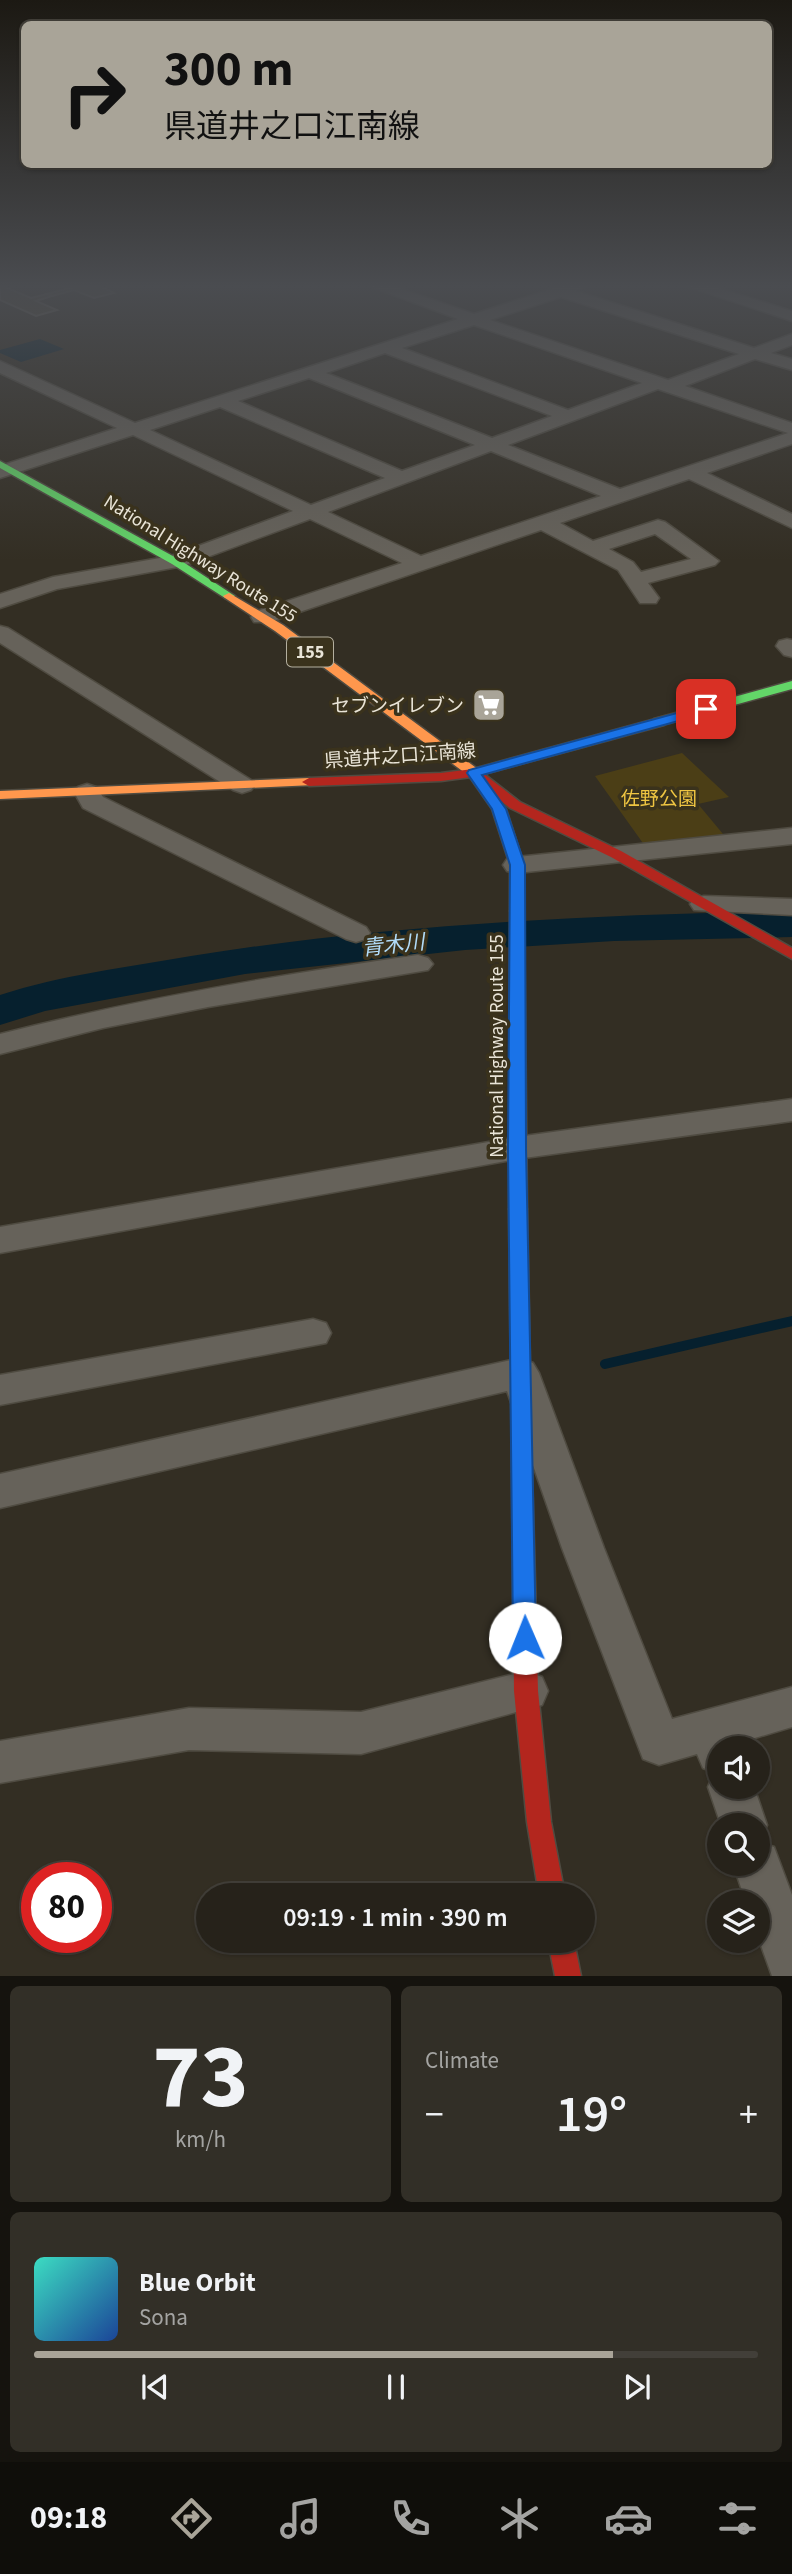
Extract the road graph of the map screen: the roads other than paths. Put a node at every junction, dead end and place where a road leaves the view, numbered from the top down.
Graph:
1 (18, 376) edge
2 (302, 376) edge
3 (320, 376) edge
4 (461, 376) edge
5 (641, 376) edge
6 (687, 376) edge
7 (664, 384) junction
8 (224, 401) junction
9 (570, 417) junction
10 (136, 428) junction
11 (792, 429) edge
12 (792, 438) edge
13 (493, 446) junction
14 (3, 468) edge
15 (690, 472) junction
16 (404, 479) junction
17 (617, 495) junction
18 (311, 514) junction
19 (540, 521) junction
20 (792, 522) edge
21 (592, 548) junction
22 (176, 562) junction
23 (419, 563) junction
24 (635, 580) junction
25 (648, 598) dead end
26 (0, 601) edge
27 (262, 617) junction
28 (0, 633) edge
29 (792, 685) edge
30 (474, 773) junction
31 (242, 785) junction
32 (87, 792) junction
33 (0, 795) edge
34 (792, 836) edge
35 (615, 854) junction
36 (517, 865) junction
37 (710, 907) junction
38 (792, 907) edge
39 (356, 933) dead end
40 (792, 954) edge
41 (418, 964) dead end
42 (0, 1044) edge
43 (792, 1110) edge
44 (517, 1149) junction
45 (0, 1240) edge
46 (313, 1333) dead end
47 (520, 1373) junction
48 (0, 1390) edge
49 (0, 1491) edge
50 (526, 1692) junction
51 (792, 1707) edge
52 (726, 1736) edge
53 (707, 1741) edge
54 (0, 1762) edge
55 (761, 1876) edge
56 (550, 1883) edge
57 (563, 1953) edge
58 (792, 1965) edge
59 (568, 1976) edge

1 - 10 street
2 - 8 street
3 - 13 street
4 - 9 street
5 - 7 street
6 - 7 street
7 - 9 street
7 - 11 street
8 - 10 street
8 - 16 street
9 - 13 street
10 - 14 street
10 - 18 street
12 - 15 street
13 - 16 street
13 - 17 street
14 - 22 main road, National Highway Route 155 / 155
15 - 17 street
15 - 20 street
16 - 18 street
17 - 19 street
18 - 22 street
18 - 23 street
19 - 21 street
19 - 23 street
21 - 24 street
21 - 24 street
22 - 26 street
22 - 27 main road, National Highway Route 155 / 155
23 - 27 street
24 - 25 street
27 - 30 main road, National Highway Route 155 / 155
28 - 31 street
29 - 30 main road, 県道井之口江南線
30 - 31 main road, 県道井之口江南線
30 - 35 main road
30 - 36 main road, National Highway Route 155 / 155
31 - 32 main road, 県道井之口江南線
32 - 33 main road, 県道井之口江南線
32 - 39 street
34 - 35 street
35 - 36 street
35 - 37 main road
36 - 44 main road, National Highway Route 155 / 155
37 - 38 street
37 - 40 main road
41 - 42 street
43 - 44 street
44 - 45 street
44 - 47 main road, National Highway Route 155 / 155
46 - 48 street
47 - 49 street
47 - 50 main road, National Highway Route 155 / 155
47 - 53 street
50 - 54 street
50 - 56 main road, National Highway Route 155 / 155
51 - 52 street
55 - 58 street
57 - 59 main road

